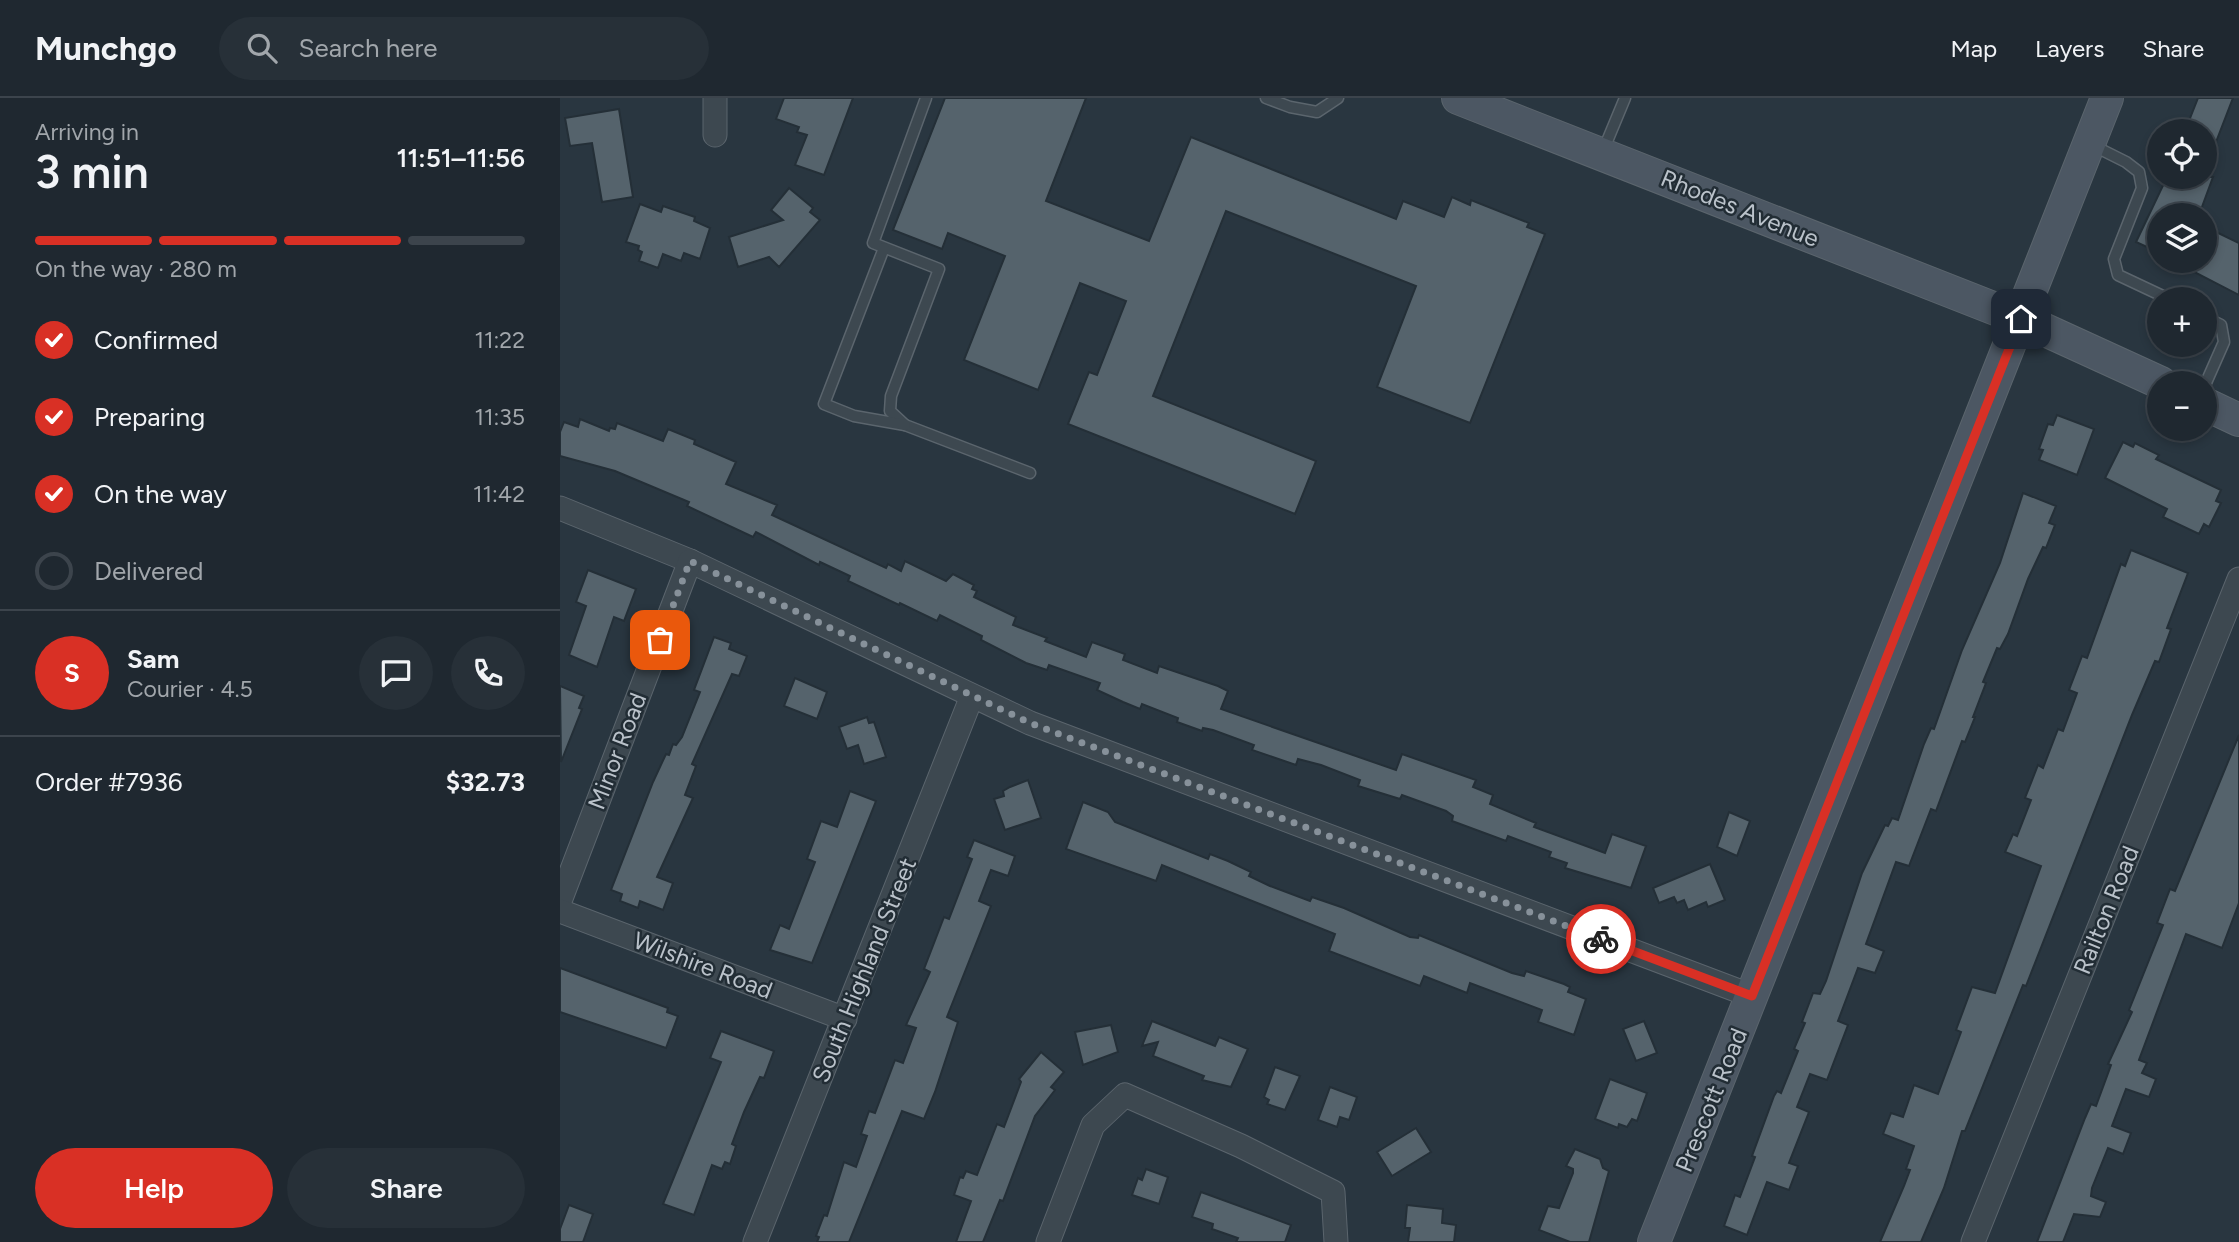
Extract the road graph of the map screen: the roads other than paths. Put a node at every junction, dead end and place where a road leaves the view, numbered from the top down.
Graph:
1 (715, 98) edge
2 (926, 98) edge
3 (1266, 98) edge
4 (1338, 98) edge
5 (1458, 98) edge
6 (1625, 98) edge
7 (2106, 98) edge
8 (715, 135) dead end
9 (2089, 144) junction
10 (1602, 154) junction
11 (884, 248) junction
12 (2147, 289) edge
13 (2021, 319) junction
14 (2217, 323) edge
15 (2211, 371) edge
16 (2147, 377) edge
17 (2217, 410) edge
18 (2239, 420) edge
19 (905, 425) junction
20 (1030, 473) dead end
21 (560, 508) edge
22 (690, 561) junction
23 (2239, 579) edge
24 (972, 696) junction
25 (560, 901) edge
26 (560, 911) edge
27 (1752, 996) junction
28 (845, 1019) junction
29 (755, 1242) edge
30 (1048, 1242) edge
31 (1336, 1242) edge
32 (1654, 1242) edge
33 (1973, 1242) edge

1 - 8 street
2 - 11 lane
3 - 4 lane
5 - 10 main road, Rhodes Avenue
6 - 10 lane
7 - 9 main road, Prescott Road
9 - 12 lane
9 - 13 main road, Prescott Road
10 - 13 main road, Rhodes Avenue
11 - 19 lane
11 - 19 lane
13 - 16 main road, Rhodes Avenue
13 - 27 main road, Prescott Road
14 - 15 lane
17 - 18 main road
19 - 20 lane
21 - 22 street
22 - 24 street
22 - 25 street, Minor Road
23 - 33 street, Railton Road
24 - 27 street
24 - 28 street, South Highland Street
26 - 28 street, Wilshire Road
27 - 32 main road, Prescott Road
28 - 29 street, South Highland Street
30 - 31 street

